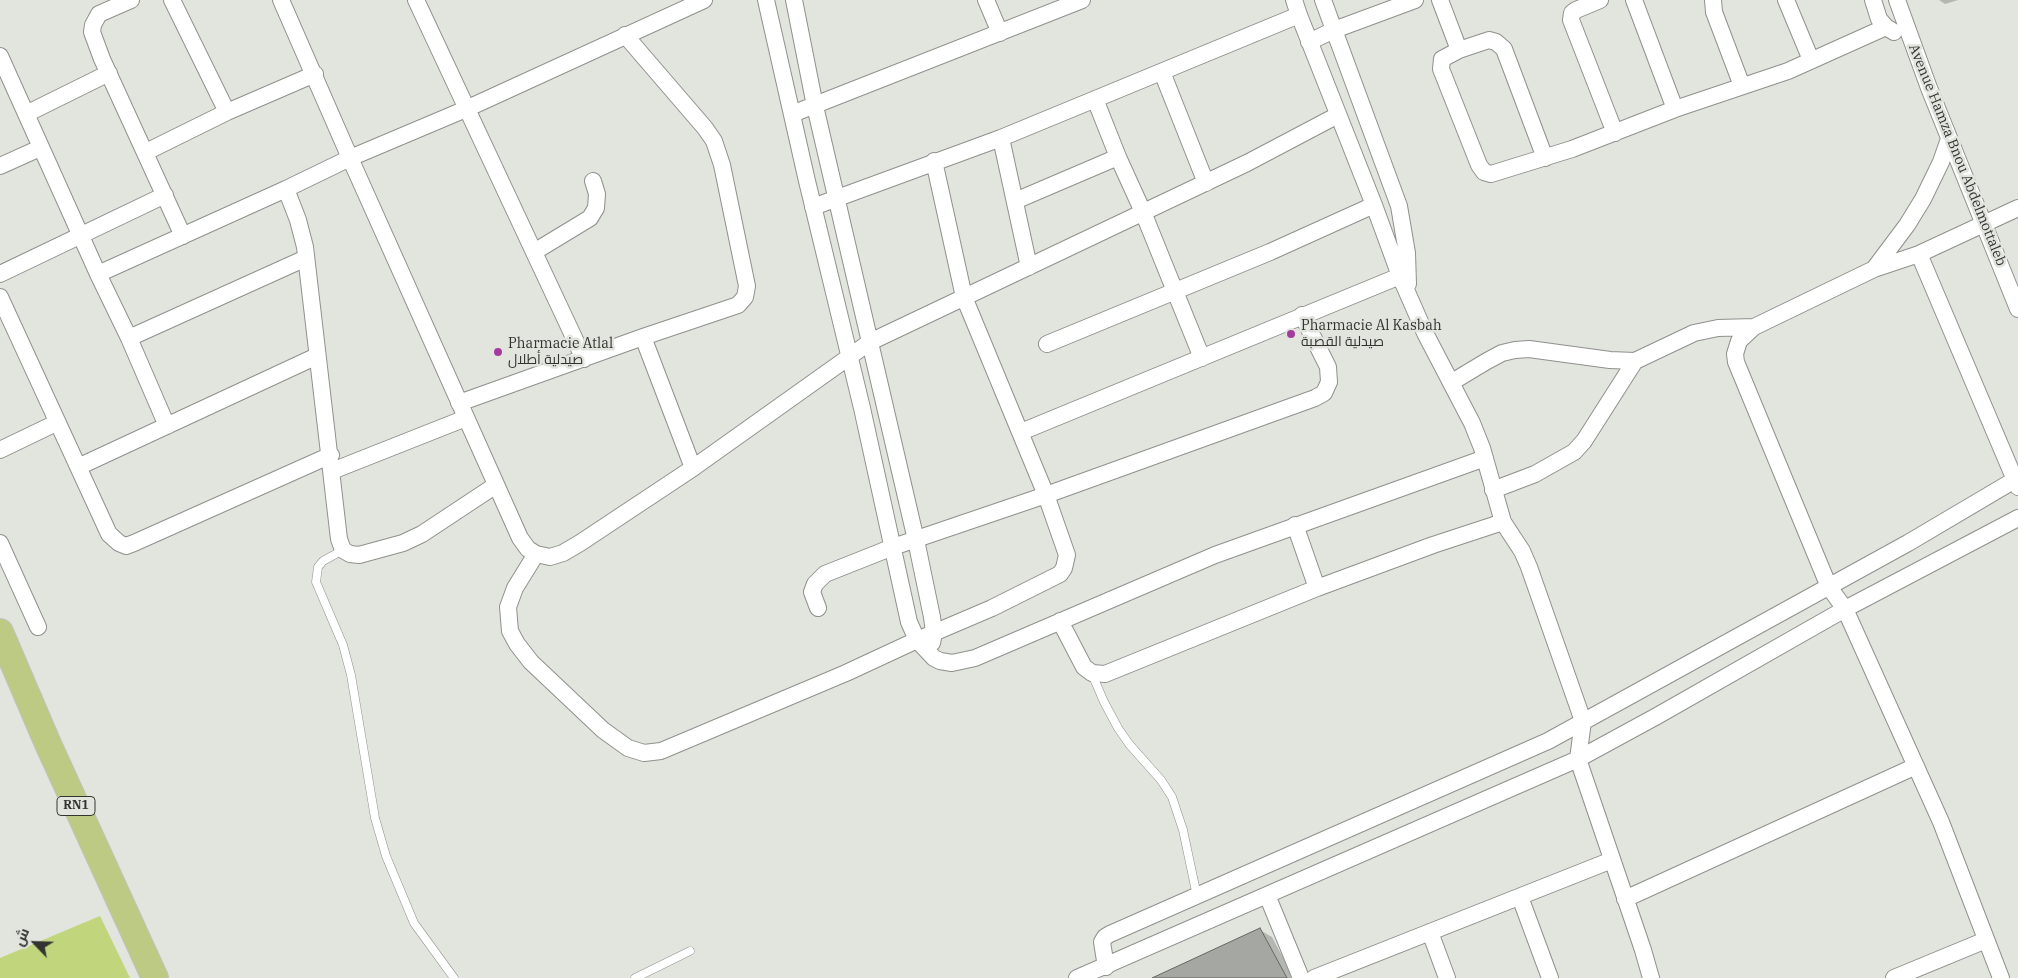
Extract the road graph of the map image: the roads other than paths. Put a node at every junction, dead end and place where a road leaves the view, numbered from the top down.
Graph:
1 (131, 0) edge
2 (172, 0) edge
3 (281, 0) edge
4 (416, 0) edge
5 (704, 0) edge
6 (766, 0) edge
7 (794, 0) edge
8 (986, 0) edge
9 (1082, 0) edge
10 (1323, 0) edge
11 (1415, 0) edge
12 (1440, 0) edge
13 (1600, 0) edge
14 (1634, 0) edge
15 (1713, 0) edge
16 (1786, 0) edge
17 (1873, 0) edge
18 (1897, 0) edge
19 (1297, 8) edge
20 (1886, 27) junction
21 (1334, 30) junction
22 (1000, 34) junction
23 (1909, 34) junction
24 (625, 35) junction
25 (1309, 42) junction
26 (1459, 50) junction
27 (0, 56) edge
28 (1810, 60) junction
29 (1162, 72) junction
30 (109, 74) junction
31 (315, 74) junction
32 (1742, 86) junction
33 (1095, 99) junction
34 (815, 106) junction
35 (466, 109) junction
36 (1674, 110) junction
37 (227, 112) junction
38 (26, 114) junction
39 (792, 114) junction
40 (1338, 115) junction
41 (1615, 133) junction
42 (1001, 138) junction
43 (1949, 139) junction
44 (40, 148) junction
45 (146, 152) junction
46 (1118, 157) junction
47 (350, 158) junction
48 (1545, 158) junction
49 (934, 161) junction
50 (0, 166) edge
51 (593, 181) dead end
52 (1206, 183) junction
53 (286, 189) junction
54 (165, 195) junction
55 (836, 199) junction
56 (1015, 201) junction
57 (1374, 205) junction
58 (813, 207) junction
59 (2018, 208) edge
60 (1144, 212) junction
61 (1984, 224) junction
62 (183, 236) junction
63 (81, 237) junction
64 (534, 252) junction
65 (1919, 254) junction
66 (306, 258) junction
67 (1029, 267) junction
68 (1874, 269) junction
69 (0, 274) edge
70 (98, 274) junction
71 (1400, 276) junction
72 (1176, 291) junction
73 (1408, 294) junction
74 (0, 297) edge
75 (964, 297) junction
76 (2018, 309) edge
77 (1302, 315) junction
78 (1754, 327) junction
79 (643, 336) junction
80 (129, 338) junction
81 (870, 342) junction
82 (1047, 344) dead end
83 (850, 355) junction
84 (317, 356) junction
85 (1202, 358) junction
86 (584, 359) junction
87 (1635, 361) junction
88 (1452, 382) junction
89 (463, 410) junction
90 (56, 423) junction
91 (166, 426) junction
92 (1021, 432) junction
93 (0, 450) edge
94 (1485, 458) junction
95 (331, 463) junction
96 (78, 468) junction
97 (693, 468) junction
98 (2017, 482) edge
99 (496, 484) junction
100 (1494, 490) junction
101 (1046, 495) junction
102 (2018, 518) edge
103 (1503, 522) junction
104 (1295, 525) junction
105 (916, 540) junction
106 (0, 543) edge
107 (893, 547) junction
108 (343, 550) junction
109 (536, 554) junction
110 (1830, 587) junction
111 (1318, 588) junction
112 (818, 608) dead end
113 (1845, 609) junction
114 (1060, 621) junction
115 (38, 627) dead end
116 (0, 632) edge
117 (934, 633) junction
118 (916, 640) junction
119 (930, 652) junction
120 (1092, 674) junction
121 (1583, 721) junction
122 (1578, 759) junction
123 (1916, 766) junction
124 (1612, 860) junction
125 (1267, 895) junction
126 (1197, 896) junction
127 (1520, 897) junction
128 (1625, 898) junction
129 (1207, 922) junction
130 (1430, 932) junction
131 (1986, 940) junction
132 (690, 951) dead end
133 (1103, 971) edge
134 (155, 978) edge
135 (454, 978) edge
136 (635, 978) edge
137 (1077, 978) edge
138 (1301, 978) edge
139 (1314, 978) edge
140 (1447, 978) edge
141 (1550, 978) edge
142 (1650, 978) edge
143 (1894, 978) edge
144 (2001, 978) edge

1 - 30 street
2 - 37 street
3 - 31 street
4 - 35 street
5 - 24 street
6 - 39 street
7 - 34 street
8 - 22 street
9 - 22 street
10 - 21 street
11 - 21 street
12 - 26 street
13 - 41 street
14 - 36 street
15 - 32 street
16 - 28 street
17 - 20 street
18 - 23 street, Avenue Hamza Bnou Abdelmottaleb
19 - 25 street
19 - 29 street
20 - 23 street
20 - 28 street
21 - 25 street
21 - 73 street
22 - 34 street
23 - 43 street, Avenue Hamza Bnou Abdelmottaleb
24 - 35 street
24 - 79 street
25 - 40 street
26 - 48 street
26 - 48 street
27 - 38 street
28 - 32 street
29 - 33 street
29 - 52 street
30 - 38 street
30 - 45 street
31 - 37 street
31 - 47 street
32 - 36 street
33 - 42 street
33 - 46 street
34 - 39 street
34 - 55 street
35 - 47 street
35 - 64 street
36 - 41 street
37 - 45 street
38 - 44 street
39 - 58 street
40 - 52 street
40 - 57 street
41 - 48 street
42 - 49 street
42 - 56 street
43 - 61 street, Avenue Hamza Bnou Abdelmottaleb
43 - 68 street
44 - 50 street
44 - 63 street
45 - 54 street
46 - 56 street
46 - 60 street
47 - 53 street
47 - 89 street
49 - 55 street
49 - 75 street
51 - 64 street
52 - 60 street
53 - 62 street
53 - 66 street
54 - 62 street
54 - 63 street
55 - 58 street
55 - 81 street
56 - 67 street
57 - 71 street
57 - 72 street
58 - 83 street
59 - 61 street
60 - 67 street
60 - 72 street
61 - 65 street
61 - 76 street, Avenue Hamza Bnou Abdelmottaleb
62 - 70 street
63 - 69 street
63 - 70 street
64 - 86 street
65 - 68 street
65 - 98 street
66 - 80 street
66 - 84 street
67 - 75 street
68 - 78 street
70 - 80 street
71 - 73 street
71 - 77 street
72 - 82 street
72 - 85 street
73 - 88 street
74 - 90 street
75 - 81 street
75 - 92 street
77 - 85 street
77 - 101 street
78 - 87 street
78 - 110 street
79 - 86 street
79 - 97 street
80 - 91 street
81 - 83 street
81 - 105 street
83 - 97 street
83 - 107 street
84 - 91 street
84 - 95 street
85 - 92 street
86 - 89 street
87 - 88 street
87 - 100 street
88 - 94 street
89 - 95 street
89 - 99 street
90 - 93 street
90 - 96 street
91 - 96 street
92 - 101 street
94 - 100 street
94 - 104 street
95 - 96 street
95 - 108 street
97 - 109 street
98 - 110 street
99 - 108 street
99 - 109 street
100 - 103 street
101 - 105 street
101 - 117 street
102 - 113 street
103 - 111 street
103 - 121 street
104 - 111 street
104 - 114 street
105 - 107 street
105 - 117 street
106 - 115 street
107 - 112 street
107 - 118 street
108 - 135 lane
109 - 118 street
110 - 113 street
110 - 121 street
111 - 120 street
113 - 122 street
113 - 123 street
114 - 119 street
114 - 120 street
116 - 134 main road, RN1
117 - 118 street
117 - 119 street
118 - 119 street
120 - 126 lane
121 - 122 street
121 - 126 street
122 - 124 street
122 - 125 street
123 - 128 street
123 - 131 street
124 - 127 street
124 - 128 street
125 - 129 street
125 - 138 street
126 - 129 street
126 - 133 street
127 - 130 street
127 - 141 street
128 - 142 street
129 - 133 street
130 - 139 street
130 - 140 street
131 - 143 street
131 - 144 street
132 - 136 lane
133 - 137 street

